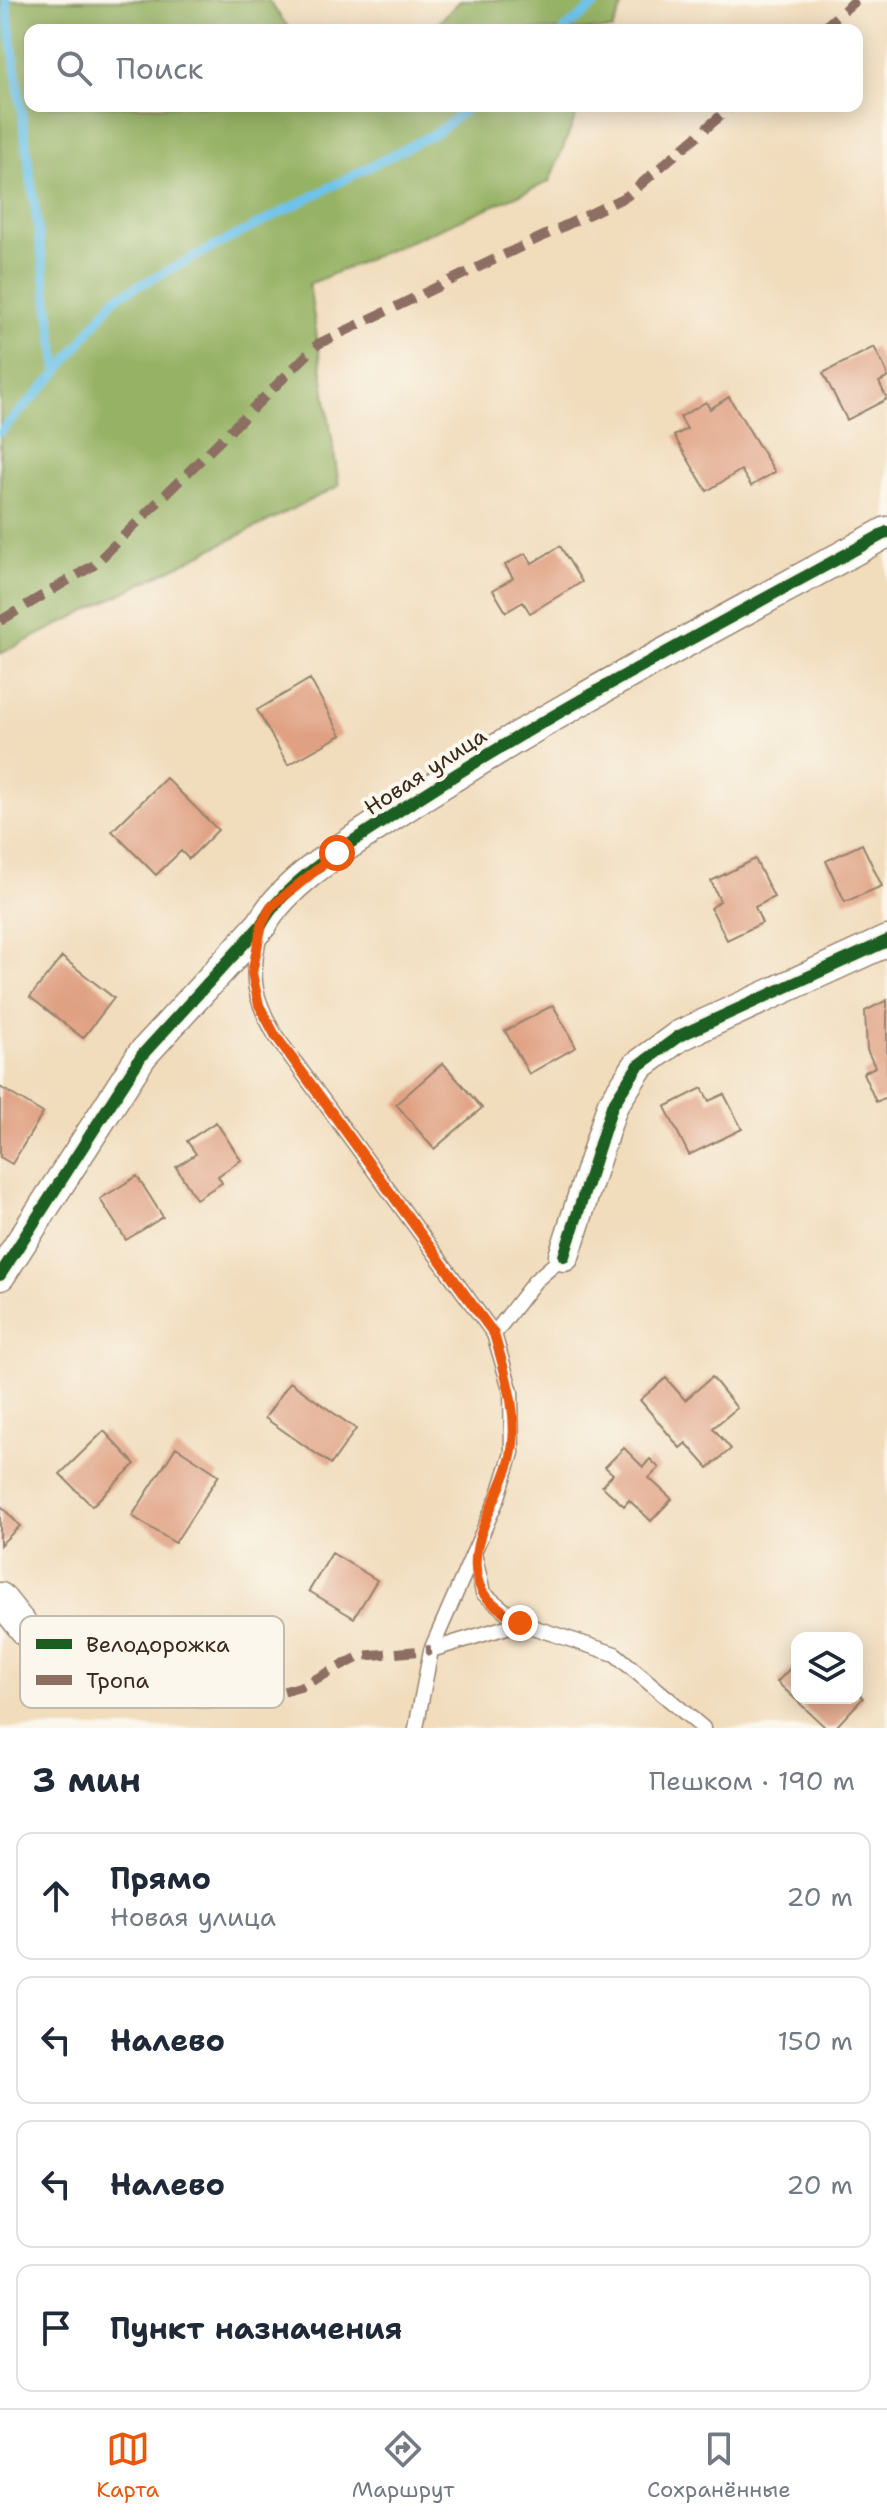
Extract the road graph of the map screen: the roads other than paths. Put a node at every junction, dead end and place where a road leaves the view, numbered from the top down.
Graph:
1 (887, 532) edge
2 (262, 924) junction
3 (887, 941) edge
4 (564, 1256) joint
5 (0, 1275) edge
6 (494, 1334) junction
7 (474, 1553) junction
8 (0, 1598) edge
9 (20, 1623) edge
10 (520, 1623) junction
11 (431, 1650) junction
12 (416, 1728) edge
13 (703, 1728) edge

1 - 2 street, Новая улица
2 - 5 street, Новая улица
2 - 6 lane
3 - 4 street
4 - 6 lane
6 - 7 lane
7 - 10 lane
7 - 11 lane
8 - 9 street
10 - 11 lane
10 - 13 lane
11 - 12 lane

